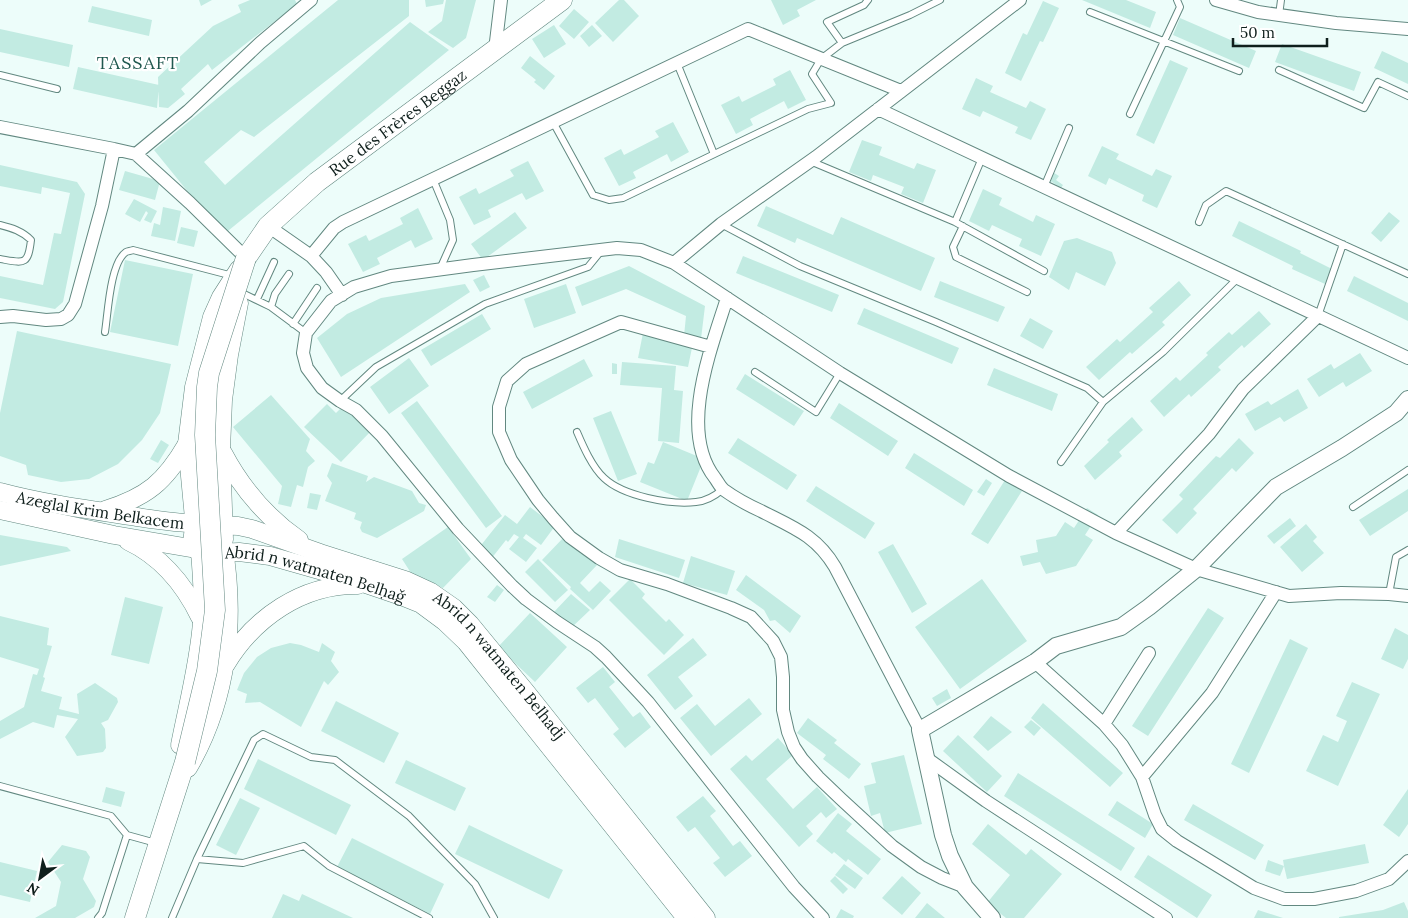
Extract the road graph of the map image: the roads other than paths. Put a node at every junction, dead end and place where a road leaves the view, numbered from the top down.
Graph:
1 (311, 0) edge
2 (501, 0) edge
3 (562, 0) edge
4 (868, 0) edge
5 (940, 0) edge
6 (1020, 0) edge
7 (1177, 0) edge
8 (1216, 0) edge
9 (1281, 0) edge
10 (1090, 12) dead end
11 (1279, 15) junction
12 (1408, 29) edge
13 (1164, 41) junction
14 (842, 42) junction
15 (495, 50) junction
16 (821, 59) junction
17 (677, 63) junction
18 (1278, 70) dead end
19 (1239, 71) dead end
20 (0, 75) edge
21 (57, 89) dead end
22 (901, 91) junction
23 (1408, 96) edge
24 (878, 109) junction
25 (1130, 114) dead end
26 (553, 122) junction
27 (0, 127) edge
28 (1069, 128) dead end
29 (114, 149) junction
30 (136, 154) junction
31 (714, 154) junction
32 (982, 158) junction
33 (810, 161) junction
34 (433, 179) junction
35 (1044, 187) junction
36 (955, 222) junction
37 (1199, 222) dead end
38 (721, 224) junction
39 (0, 225) edge
40 (268, 226) junction
41 (963, 226) junction
42 (1343, 244) junction
43 (602, 250) junction
44 (311, 256) junction
45 (246, 258) junction
46 (0, 259) edge
47 (274, 262) dead end
48 (674, 263) junction
49 (440, 270) junction
50 (1044, 271) dead end
51 (289, 274) dead end
52 (1408, 274) edge
53 (1238, 278) junction
54 (237, 284) junction
55 (317, 288) dead end
56 (1027, 292) dead end
57 (342, 295) junction
58 (726, 298) junction
59 (257, 300) junction
60 (271, 307) junction
61 (1318, 316) junction
62 (0, 317) edge
63 (293, 324) junction
64 (105, 332) dead end
65 (306, 333) junction
66 (711, 348) junction
67 (1408, 358) edge
68 (755, 372) dead end
69 (840, 373) junction
70 (1408, 399) edge
71 (340, 401) junction
72 (1103, 402) junction
73 (576, 432) dead end
74 (187, 444) junction
75 (221, 450) junction
76 (1060, 462) dead end
77 (1408, 470) edge
78 (723, 489) junction
79 (0, 492) edge
80 (1353, 507) dead end
81 (0, 510) edge
82 (100, 512) junction
83 (1116, 533) junction
84 (114, 535) junction
85 (210, 537) junction
86 (1408, 550) edge
87 (320, 553) junction
88 (1196, 569) junction
89 (372, 586) junction
90 (1276, 592) junction
91 (1389, 594) junction
92 (1408, 596) edge
93 (202, 621) junction
94 (1149, 653) dead end
95 (1035, 662) junction
96 (223, 669) junction
97 (1104, 724) junction
98 (920, 730) junction
99 (925, 757) junction
100 (182, 771) junction
101 (1142, 777) junction
102 (0, 786) edge
103 (127, 834) junction
104 (158, 844) junction
105 (197, 859) junction
106 (1408, 861) edge
107 (965, 887) junction
108 (98, 918) edge
109 (134, 918) edge
110 (172, 918) edge
111 (429, 918) edge
112 (494, 918) edge
113 (686, 918) edge
114 (706, 918) edge
115 (823, 918) edge
116 (992, 918) edge
117 (1166, 918) edge

1 - 30 street
2 - 15 street
3 - 15 main road, Rue des Frères Beggaz
4 - 14 lane
5 - 14 lane
6 - 22 street
7 - 13 lane
8 - 11 street
9 - 11 lane
10 - 13 lane
11 - 12 street
13 - 19 lane
13 - 25 lane
14 - 16 lane
15 - 40 main road, Rue des Frères Beggaz
16 - 17 street
16 - 22 street
16 - 31 lane
17 - 26 street
17 - 31 lane
18 - 23 lane
20 - 21 lane
22 - 24 street
24 - 32 street
24 - 33 street
26 - 31 lane
26 - 34 street
27 - 29 street
28 - 35 lane
29 - 30 street
29 - 62 street
30 - 45 street
32 - 35 street
32 - 36 lane
33 - 36 lane
33 - 38 street
34 - 44 street
34 - 49 lane
35 - 53 street
36 - 41 lane
37 - 42 lane
38 - 48 street
38 - 72 lane
39 - 46 lane
40 - 44 street
40 - 45 main road, Rue des Frères Beggaz
41 - 50 lane
41 - 56 lane
42 - 52 lane
42 - 61 lane
43 - 48 street
43 - 49 street
43 - 71 lane
44 - 57 street
45 - 54 main road
45 - 100 main road, Rue des Frères Beggaz, bridge
47 - 59 lane
48 - 58 street
49 - 57 street
51 - 60 lane
53 - 61 street
53 - 72 lane
54 - 59 lane
54 - 64 lane
54 - 74 main road
54 - 75 main road
55 - 63 lane
57 - 65 street
58 - 66 street
58 - 69 street
59 - 60 lane
60 - 63 lane
61 - 67 street
61 - 83 street
63 - 65 lane
65 - 71 street
66 - 78 street
66 - 107 street
68 - 69 lane
69 - 83 street
70 - 88 street
71 - 115 street
72 - 76 lane
73 - 78 lane
74 - 82 main road
74 - 85 main road
75 - 85 main road
75 - 87 main road
77 - 80 lane
78 - 98 street
79 - 82 main road, Azeglal Krim Belkacem
81 - 84 main road, Azeglal Krim Belkacem
82 - 85 main road, Azeglal Krim Belkacem
83 - 88 street
84 - 85 main road, Azeglal Krim Belkacem
84 - 93 main road
85 - 87 main road, Abrid n watmaten Belhadj
85 - 89 main road, Abrid n watmaten Belḥaǧ
85 - 93 main road
85 - 96 main road
86 - 91 lane
87 - 114 main road, Abrid n watmaten Belhadj
88 - 90 street
88 - 95 street
89 - 96 main road
89 - 113 main road, Abrid n watmaten Belḥaǧ
90 - 91 street
90 - 101 street
91 - 92 street
93 - 100 main road
94 - 97 street
95 - 97 street
95 - 98 street
96 - 100 main road
97 - 101 street
98 - 99 street
99 - 107 street
99 - 117 street
100 - 104 main road
101 - 106 street
102 - 103 lane
103 - 104 lane
103 - 108 lane
104 - 109 main road
105 - 110 lane
105 - 111 lane
105 - 112 lane
107 - 116 street

